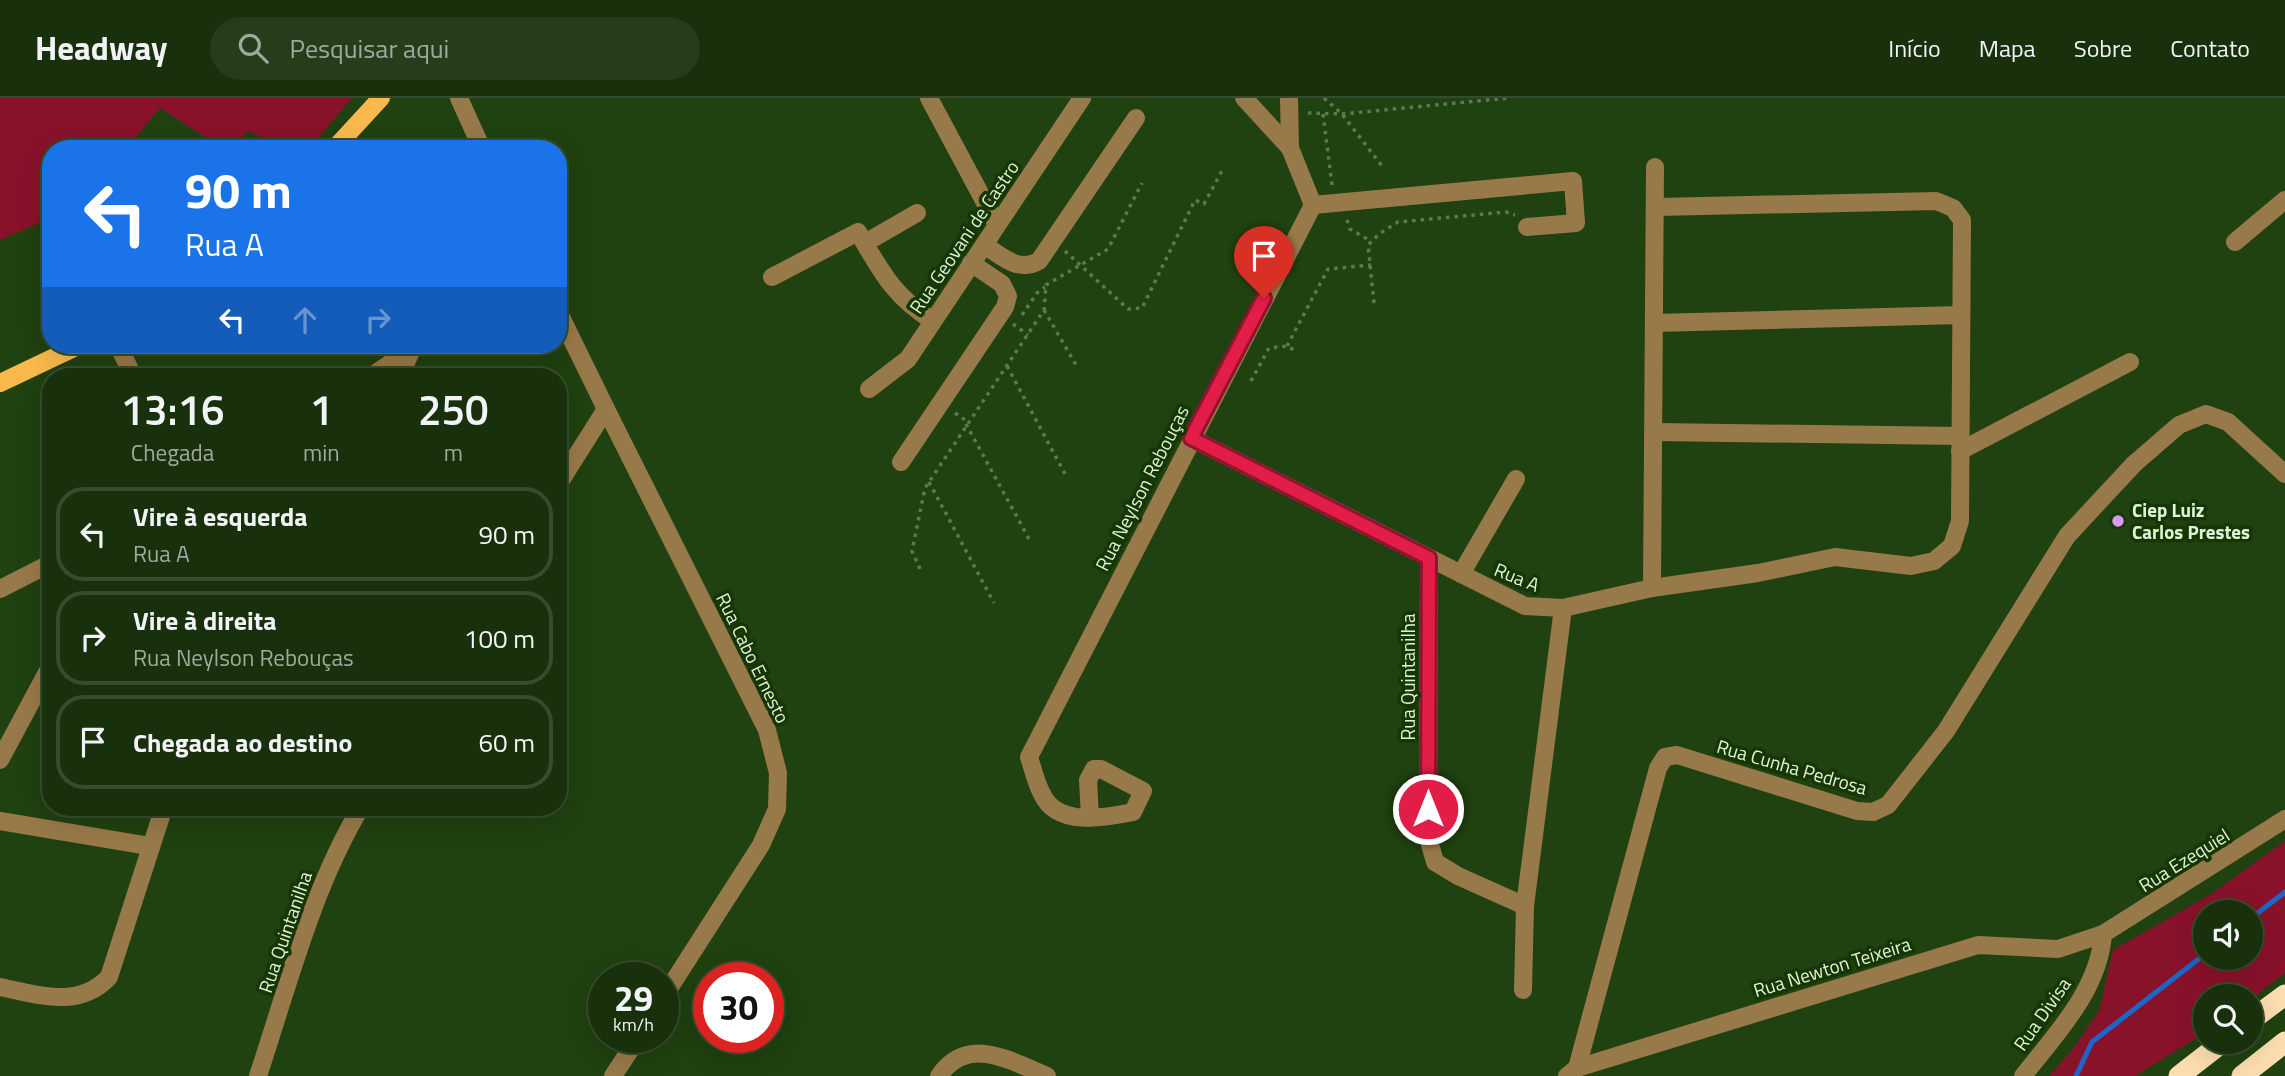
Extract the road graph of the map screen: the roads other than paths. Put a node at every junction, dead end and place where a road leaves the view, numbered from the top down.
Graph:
1 (380, 98) edge
2 (459, 98) edge
3 (929, 98) edge
4 (1082, 98) edge
5 (1244, 98) edge
6 (1290, 105) edge
7 (1136, 118) dead end
8 (342, 140) edge
9 (478, 140) edge
10 (1290, 148) junction
11 (1655, 167) dead end
12 (2285, 200) edge
13 (1313, 205) junction
14 (1657, 206) junction
15 (917, 213) dead end
16 (997, 225) junction
17 (1527, 227) road end
18 (2235, 242) dead end
19 (865, 243) junction
20 (984, 245) junction
21 (971, 263) junction
22 (772, 277) dead end
23 (1961, 315) junction
24 (933, 321) junction
25 (1655, 323) junction
26 (567, 329) edge
27 (61, 354) edge
28 (404, 354) edge
29 (2130, 362) dead end
30 (384, 368) edge
31 (0, 383) edge
32 (869, 389) dead end
33 (606, 409) junction
34 (1656, 432) junction
35 (1191, 438) junction
36 (1960, 443) junction
37 (901, 463) dead end
38 (567, 471) edge
39 (2285, 474) edge
40 (1516, 479) dead end
41 (1429, 558) junction
42 (42, 568) edge
43 (1461, 574) junction
44 (1652, 588) junction
45 (0, 589) edge
46 (1563, 608) junction
47 (42, 683) edge
48 (0, 760) edge
49 (161, 816) edge
50 (356, 816) edge
51 (1090, 818) dead end
52 (2285, 819) edge
53 (0, 821) edge
54 (149, 846) junction
55 (1525, 906) junction
56 (2103, 934) junction
57 (679, 973) edge
58 (0, 986) edge
59 (1523, 990) dead end
60 (2285, 995) edge
61 (2263, 1011) edge
62 (2285, 1042) edge
63 (628, 1053) edge
64 (2207, 1054) edge
65 (1572, 1072) edge
66 (258, 1076) edge
67 (613, 1076) edge
68 (939, 1076) edge
69 (1047, 1076) edge
70 (2023, 1076) edge
71 (2179, 1076) edge
72 (2242, 1076) edge

1 - 8 main road
2 - 9 street
3 - 16 street
4 - 16 street, Rua Geovani de Castro
5 - 10 street
6 - 10 street
7 - 20 street
10 - 13 street
11 - 14 street
12 - 18 street
13 - 17 street
13 - 35 street, Rua Neylson Rebouças
14 - 23 street, Rua A
14 - 25 street
15 - 19 street
16 - 20 street, Rua Geovani de Castro
19 - 22 street
19 - 24 street
20 - 21 street, Rua Geovani de Castro
21 - 24 street, Rua Geovani de Castro
21 - 37 street
23 - 25 street
23 - 36 street, Rua A
24 - 32 street, Rua Geovani de Castro
25 - 34 street
26 - 33 street
27 - 31 main road
28 - 30 street
29 - 36 street
33 - 38 street
33 - 57 street, Rua Cabo Ernesto
34 - 36 street
34 - 44 street
35 - 41 street, Rua A
35 - 51 street, Rua Neylson Rebouças
36 - 44 street, Rua A
39 - 65 street, Rua Cunha Pedrosa
40 - 43 street
41 - 43 street, Rua A
41 - 55 street, Rua Quintanilha
42 - 45 street
43 - 46 street, Rua A
44 - 46 street, Rua A
46 - 55 street
47 - 48 street
49 - 54 street
50 - 66 street, Rua Quintanilha
52 - 56 street, Rua Ezequiel
53 - 54 street
54 - 58 street
55 - 59 street
56 - 65 street, Rua Newton Teixeira
56 - 70 street, Rua Divisa
60 - 61 highway
62 - 72 highway
63 - 67 street
64 - 71 highway
68 - 69 street

